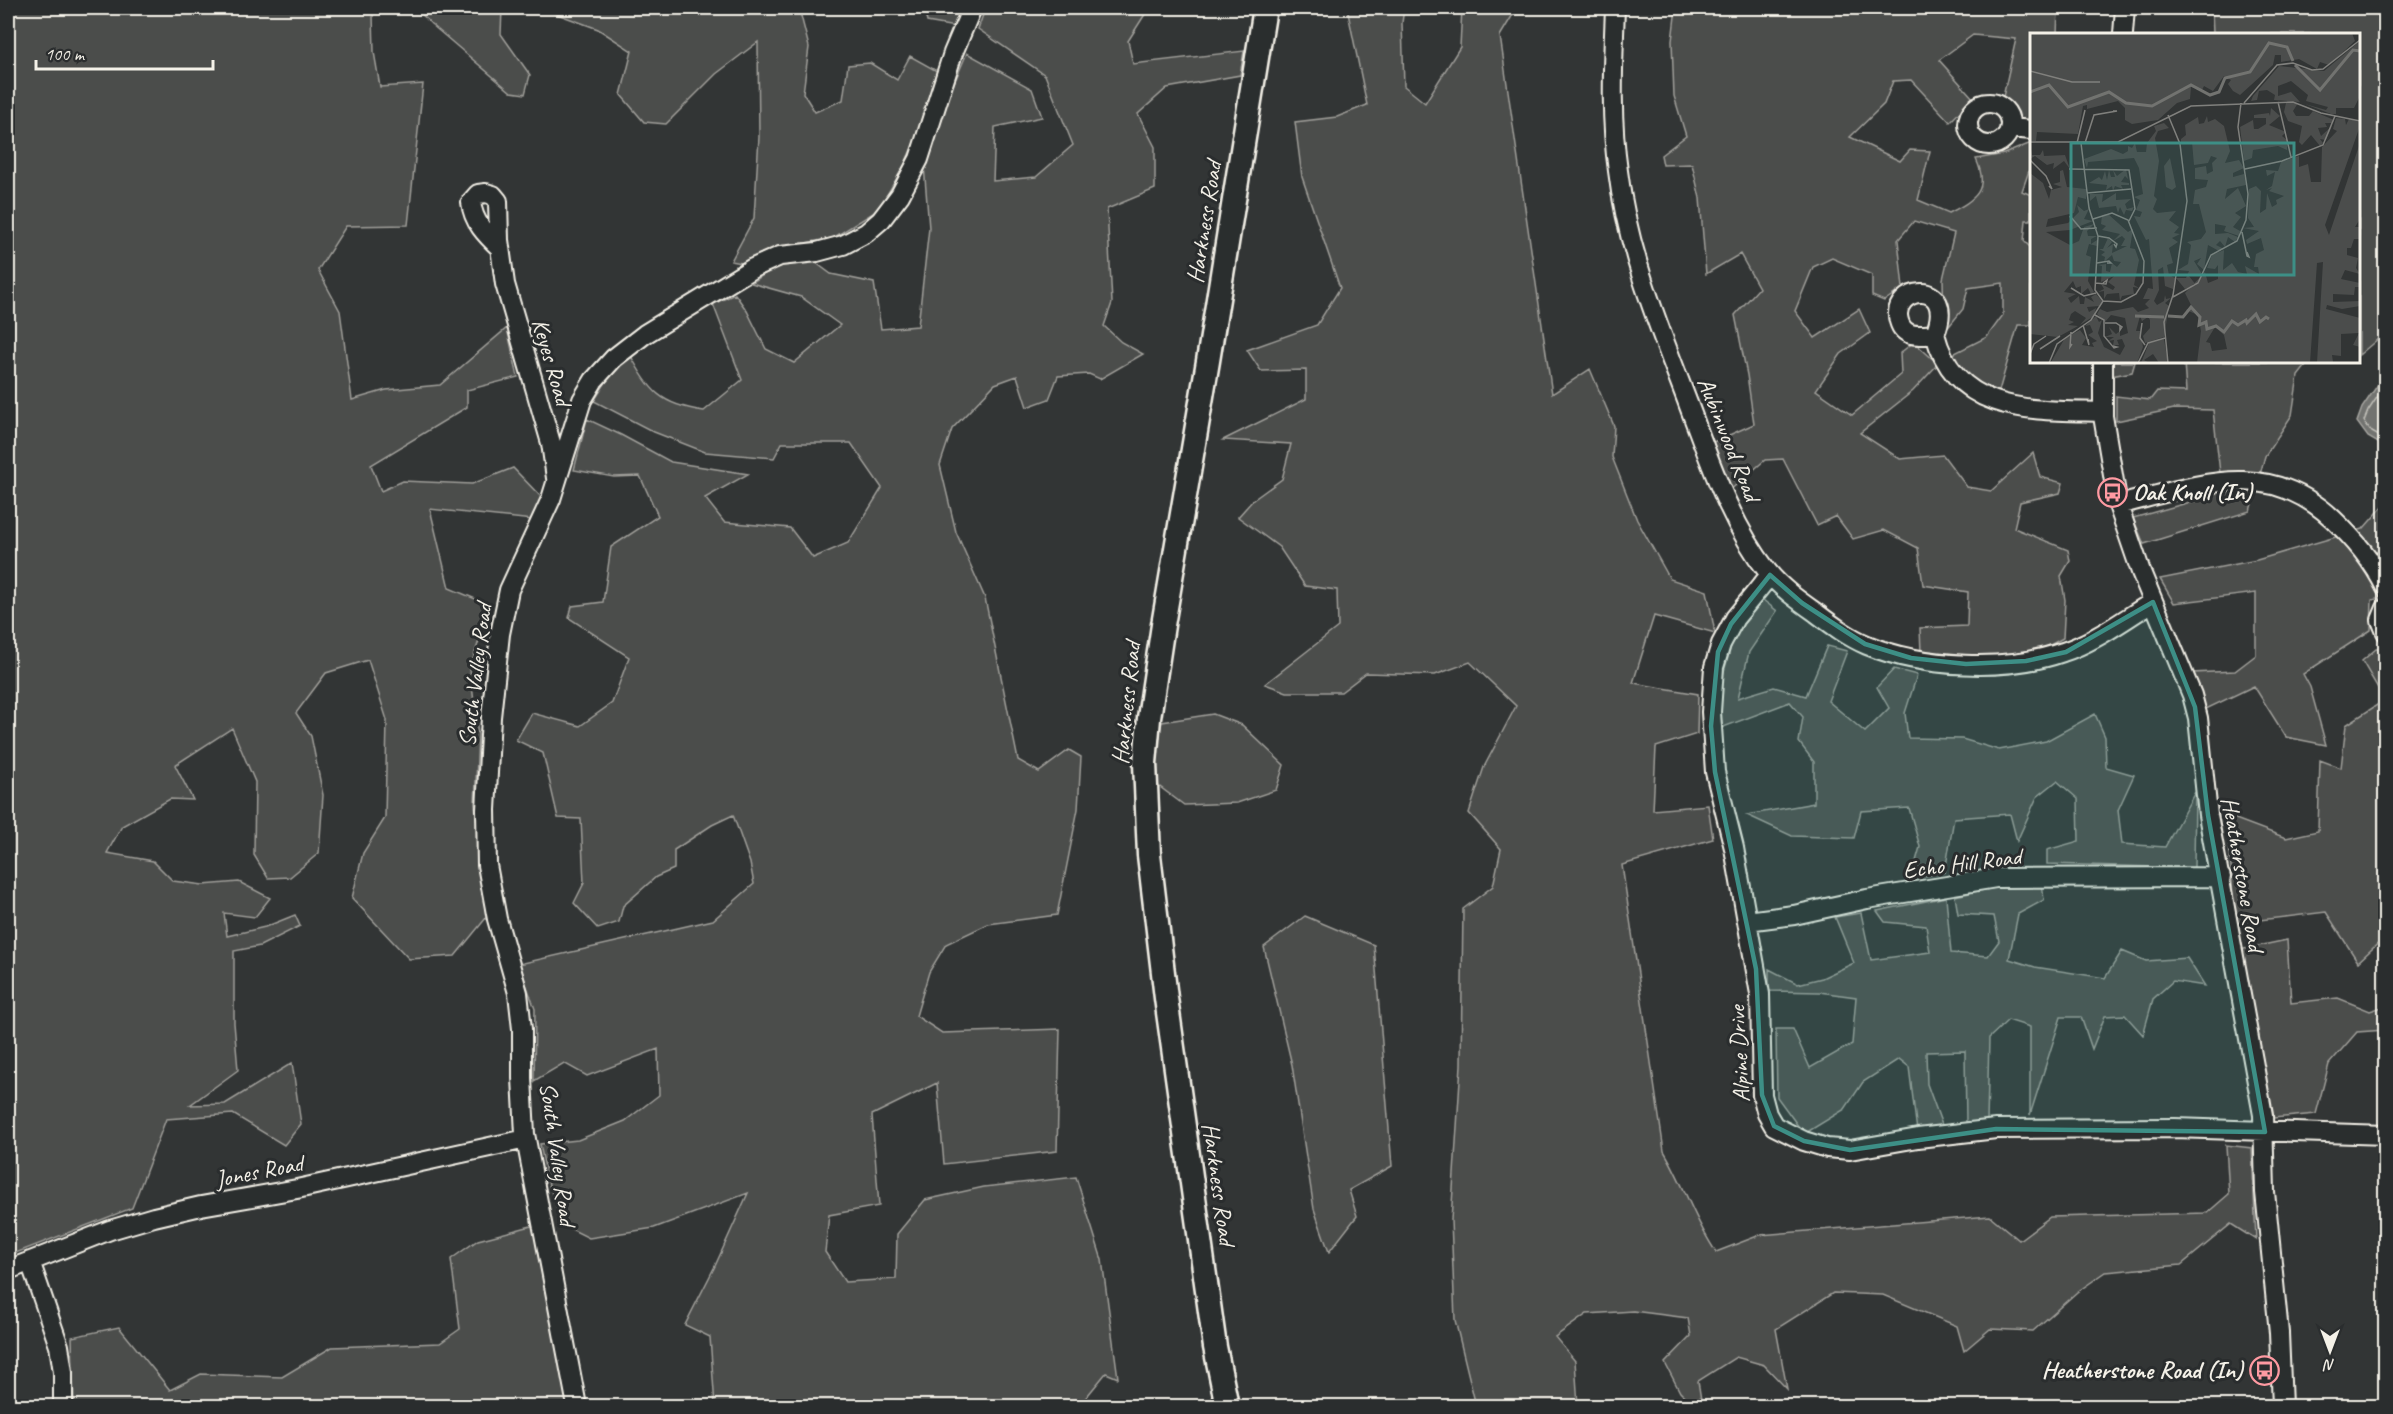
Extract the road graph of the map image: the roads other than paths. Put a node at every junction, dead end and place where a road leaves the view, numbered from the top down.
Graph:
1 (972, 8) edge
2 (1265, 8) edge
3 (1615, 8) edge
4 (2125, 8) edge
5 (2123, 33) edge
6 (2010, 128) dead end
7 (2030, 130) edge
8 (500, 248) dead end
9 (1935, 334) dead end
10 (2103, 363) edge
11 (2103, 412) junction
12 (556, 488) junction
13 (2118, 505) junction
14 (1770, 575) junction
15 (2385, 588) edge
16 (2152, 602) junction
17 (2385, 608) edge
18 (2385, 632) edge
19 (2221, 877) junction
20 (1747, 921) junction
21 (2265, 1132) junction
22 (2385, 1135) edge
23 (526, 1138) junction
24 (30, 1261) junction
25 (8, 1270) edge
26 (63, 1407) edge
27 (577, 1407) edge
28 (1227, 1407) edge
29 (2282, 1407) edge

1 - 12 street, South Valley Road
2 - 28 main road, Harkness Road
3 - 14 street, Aubinwood Road
4 - 5 street
6 - 7 street
8 - 12 street, Keyes Road
9 - 11 street
10 - 11 street, Heatherstone Road
11 - 13 street, Heatherstone Road
12 - 23 street, South Valley Road
13 - 15 street
13 - 16 street, Heatherstone Road
14 - 16 street, Aubinwood Road
14 - 20 street, Alpine Drive
16 - 19 street, Heatherstone Road
17 - 18 street
19 - 20 street, Echo Hill Road
19 - 21 street, Heatherstone Road
20 - 21 street, Alpine Drive
21 - 22 street, Alpine Drive
21 - 29 street, Heatherstone Road
23 - 24 street, Jones Road
23 - 27 street, South Valley Road
24 - 25 street, Jones Road
24 - 26 street

